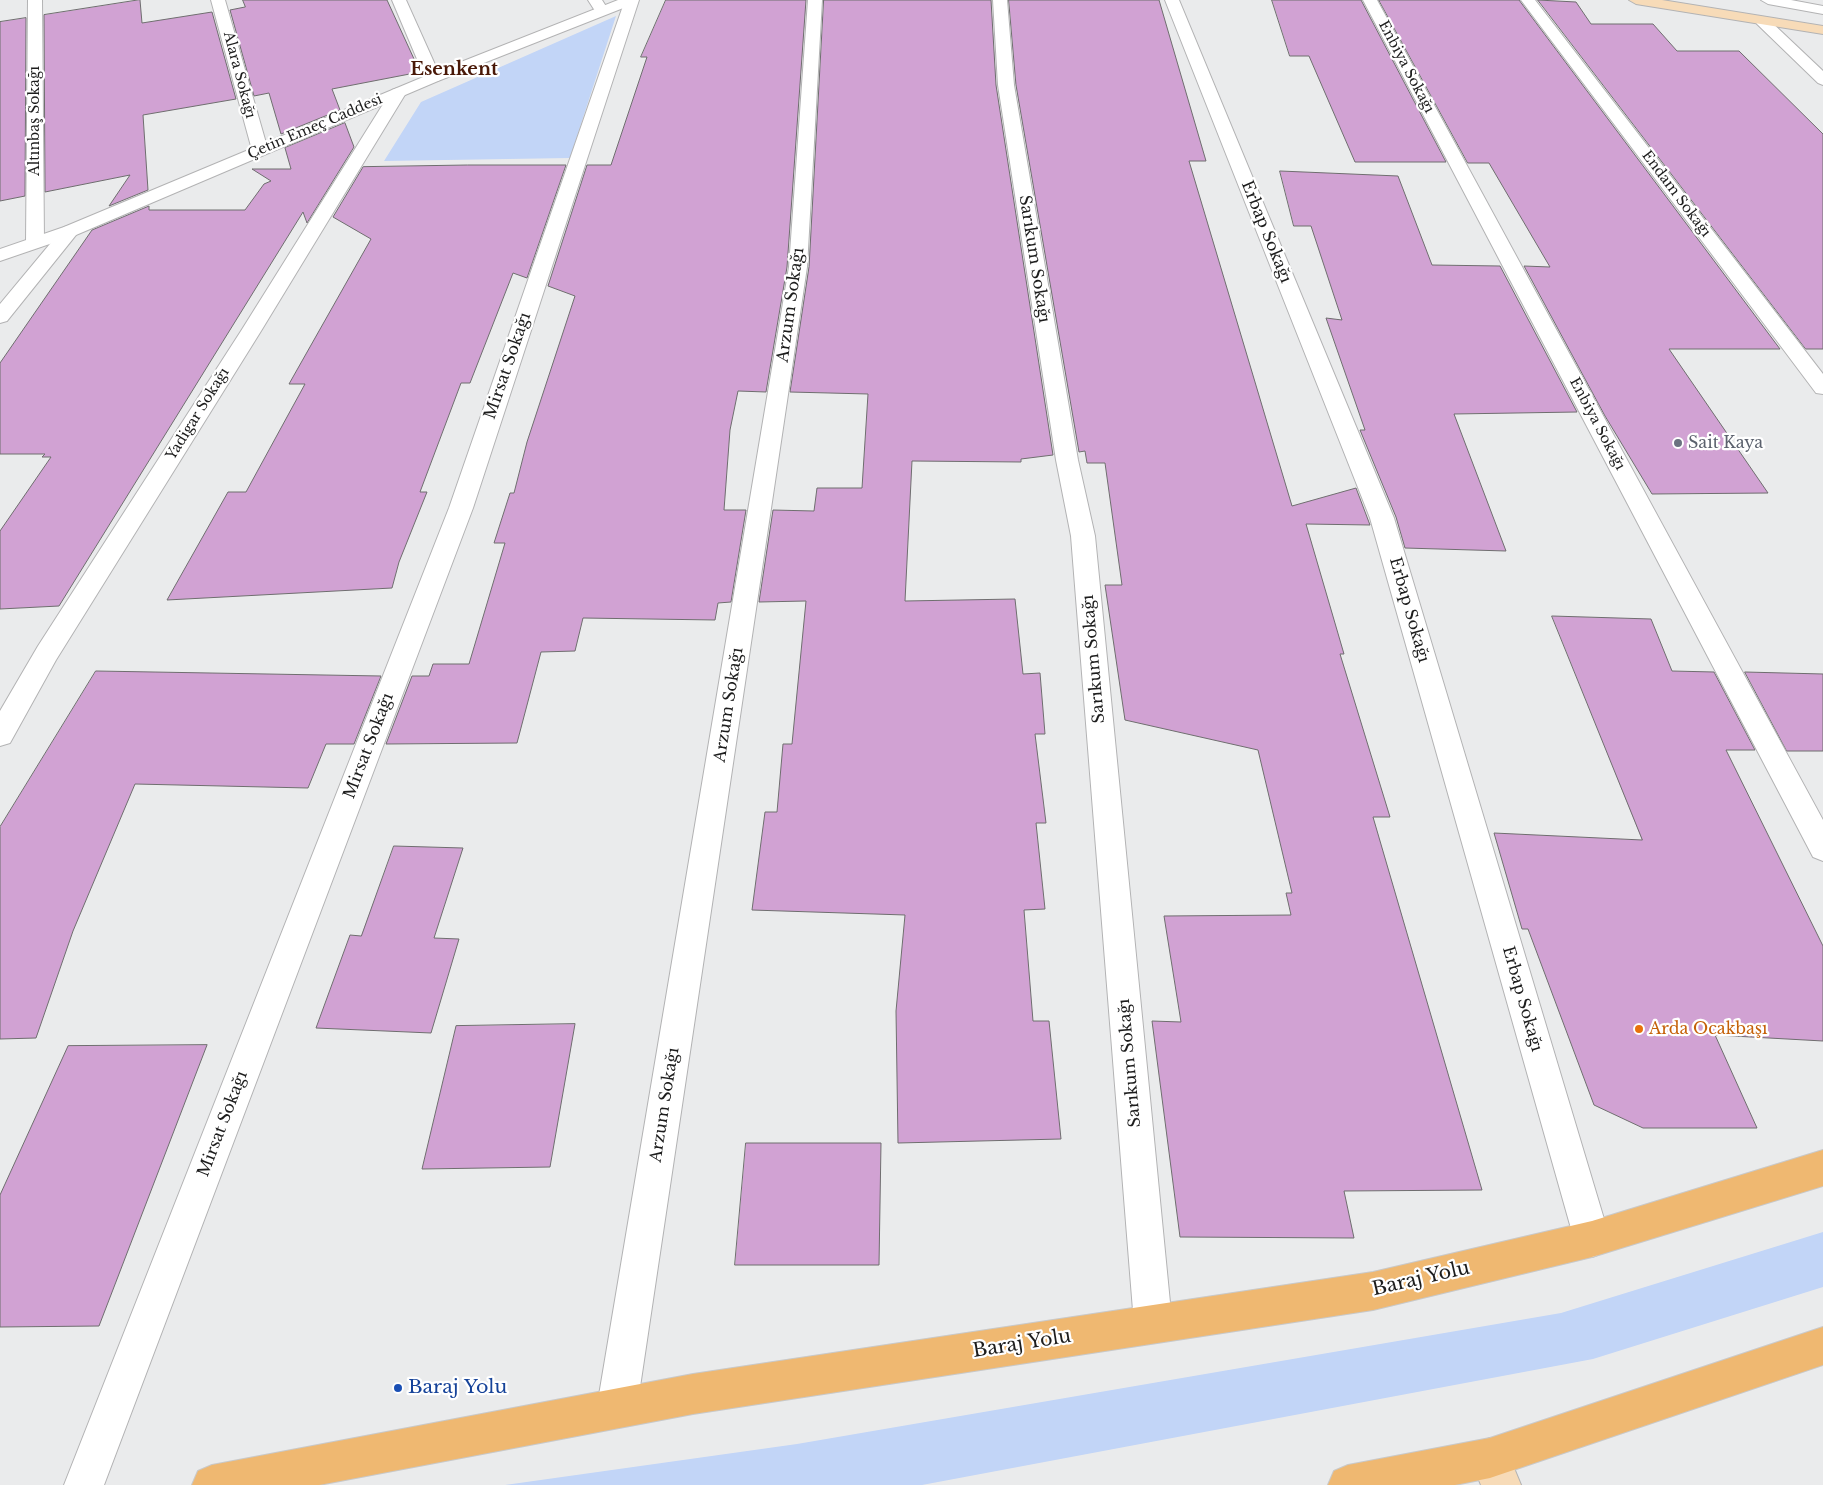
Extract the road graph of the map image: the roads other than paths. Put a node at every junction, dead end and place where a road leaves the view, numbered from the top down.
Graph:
1 (35, 0) edge
2 (218, 0) edge
3 (399, 0) edge
4 (631, 0) edge
5 (815, 0) edge
6 (1000, 0) edge
7 (1172, 0) edge
8 (1370, 0) edge
9 (1528, 0) edge
10 (1636, 0) edge
11 (1768, 0) edge
12 (1798, 0) edge
13 (598, 6) edge
14 (1823, 9) edge
15 (1762, 21) junction
16 (1823, 30) edge
17 (433, 78) junction
18 (1823, 80) edge
19 (398, 93) junction
20 (260, 150) junction
21 (70, 231) junction
22 (35, 242) junction
23 (0, 255) edge
24 (0, 316) edge
25 (1823, 388) edge
26 (0, 735) edge
27 (1823, 848) edge
28 (1823, 1168) edge
29 (1592, 1239) junction
30 (1152, 1324) junction
31 (1823, 1346) edge
32 (617, 1407) junction
33 (1495, 1472) edge
34 (84, 1485) edge
35 (212, 1485) edge
36 (1348, 1485) edge

1 - 22 street, Altınbaş Sokağı
2 - 20 street, Alara Sokağı
3 - 17 street
4 - 13 street, Çetin Emeç Caddesi
4 - 34 street, Mirsat Sokağı
5 - 32 street, Arzum Sokağı
6 - 30 street, Sarıkum Sokağı
7 - 29 street, Erbap Sokağı
8 - 27 street, Enbiya Sokağı
9 - 25 street, Endam Sokağı
10 - 15 main road
11 - 14 street
12 - 14 street
13 - 17 street, Çetin Emeç Caddesi
15 - 16 main road
15 - 18 street
17 - 19 street, Çetin Emeç Caddesi
19 - 20 street, Çetin Emeç Caddesi
19 - 26 street, Yadigar Sokağı
20 - 21 street, Çetin Emeç Caddesi
21 - 22 street, Çetin Emeç Caddesi
21 - 24 street
22 - 23 street, Çetin Emeç Caddesi
28 - 29 main road, Baraj Yolu
29 - 30 main road, Baraj Yolu
30 - 32 main road, Baraj Yolu
31 - 33 main road
32 - 35 main road, Baraj Yolu
33 - 36 main road

